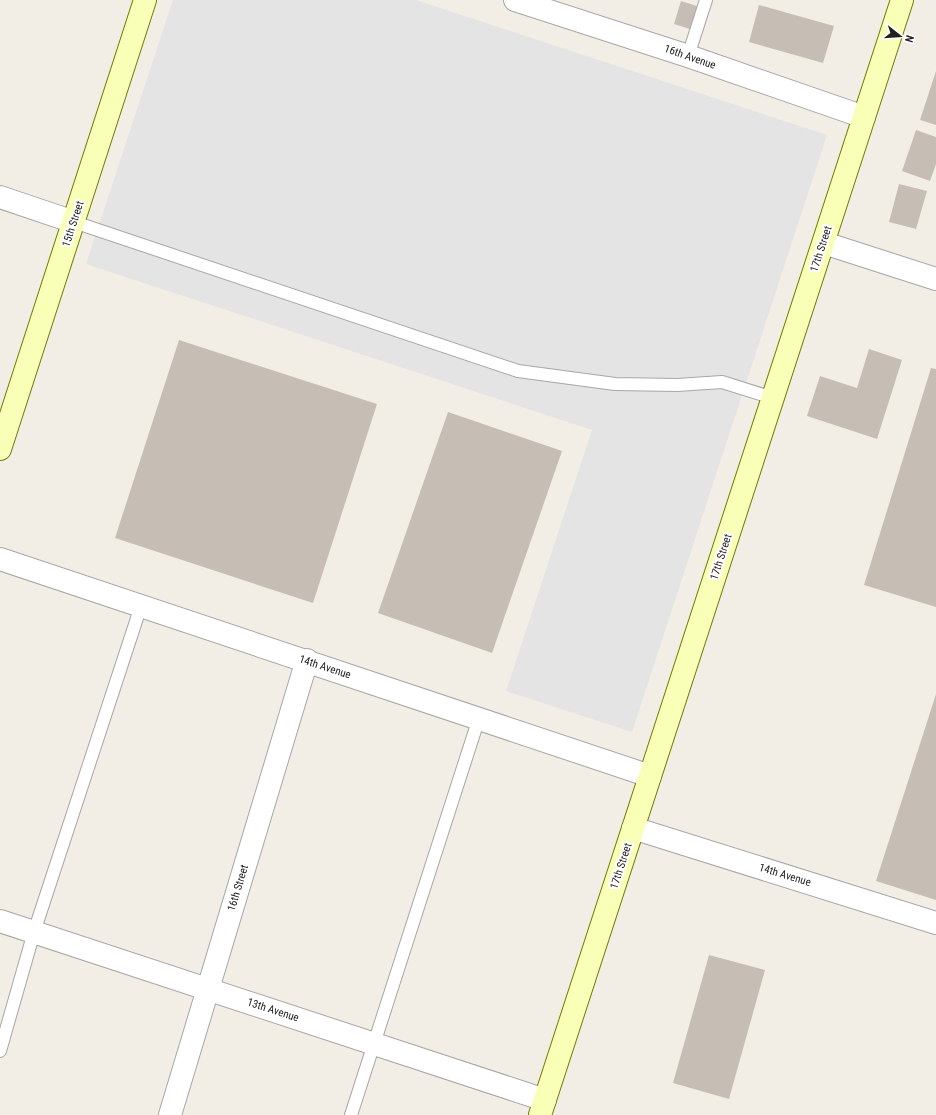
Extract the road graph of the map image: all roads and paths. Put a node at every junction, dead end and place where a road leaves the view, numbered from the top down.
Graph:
1 (145, 0) edge
2 (706, 0) edge
3 (902, 0) edge
4 (519, 1) edge
5 (688, 56) junction
6 (864, 117) junction
7 (0, 197) edge
8 (74, 222) junction
9 (824, 243) junction
10 (936, 279) edge
11 (773, 398) junction
12 (0, 449) edge
13 (0, 559) edge
14 (141, 606) junction
15 (306, 660) junction
16 (479, 718) junction
17 (650, 776) junction
18 (633, 828) junction
19 (0, 921) edge
20 (936, 923) edge
21 (34, 932) junction
22 (208, 989) junction
23 (374, 1043) junction
24 (0, 1051) edge
25 (543, 1108) edge
26 (170, 1115) edge
27 (351, 1115) edge

1 - 8 main road, 15th Street
2 - 5 lane
3 - 6 main road, 17th Street
4 - 5 street, 16th Avenue
5 - 6 street, 16th Avenue
6 - 9 main road, 17th Street
7 - 8 street
8 - 11 lane
8 - 12 main road, 15th Street
9 - 10 street
9 - 11 main road, 17th Street
11 - 17 main road, 17th Street
13 - 14 street, 14th Avenue
14 - 15 street, 14th Avenue
14 - 21 lane
15 - 16 street, 14th Avenue
15 - 22 street, 16th Street
16 - 17 street, 14th Avenue
16 - 23 lane
17 - 18 main road, 17th Street
18 - 20 street, 14th Avenue
18 - 25 main road, 17th Street
19 - 21 street, 13th Avenue
21 - 22 street, 13th Avenue
21 - 24 lane
22 - 23 street, 13th Avenue
22 - 26 street, 16th Street
23 - 25 street, 13th Avenue
23 - 27 lane

